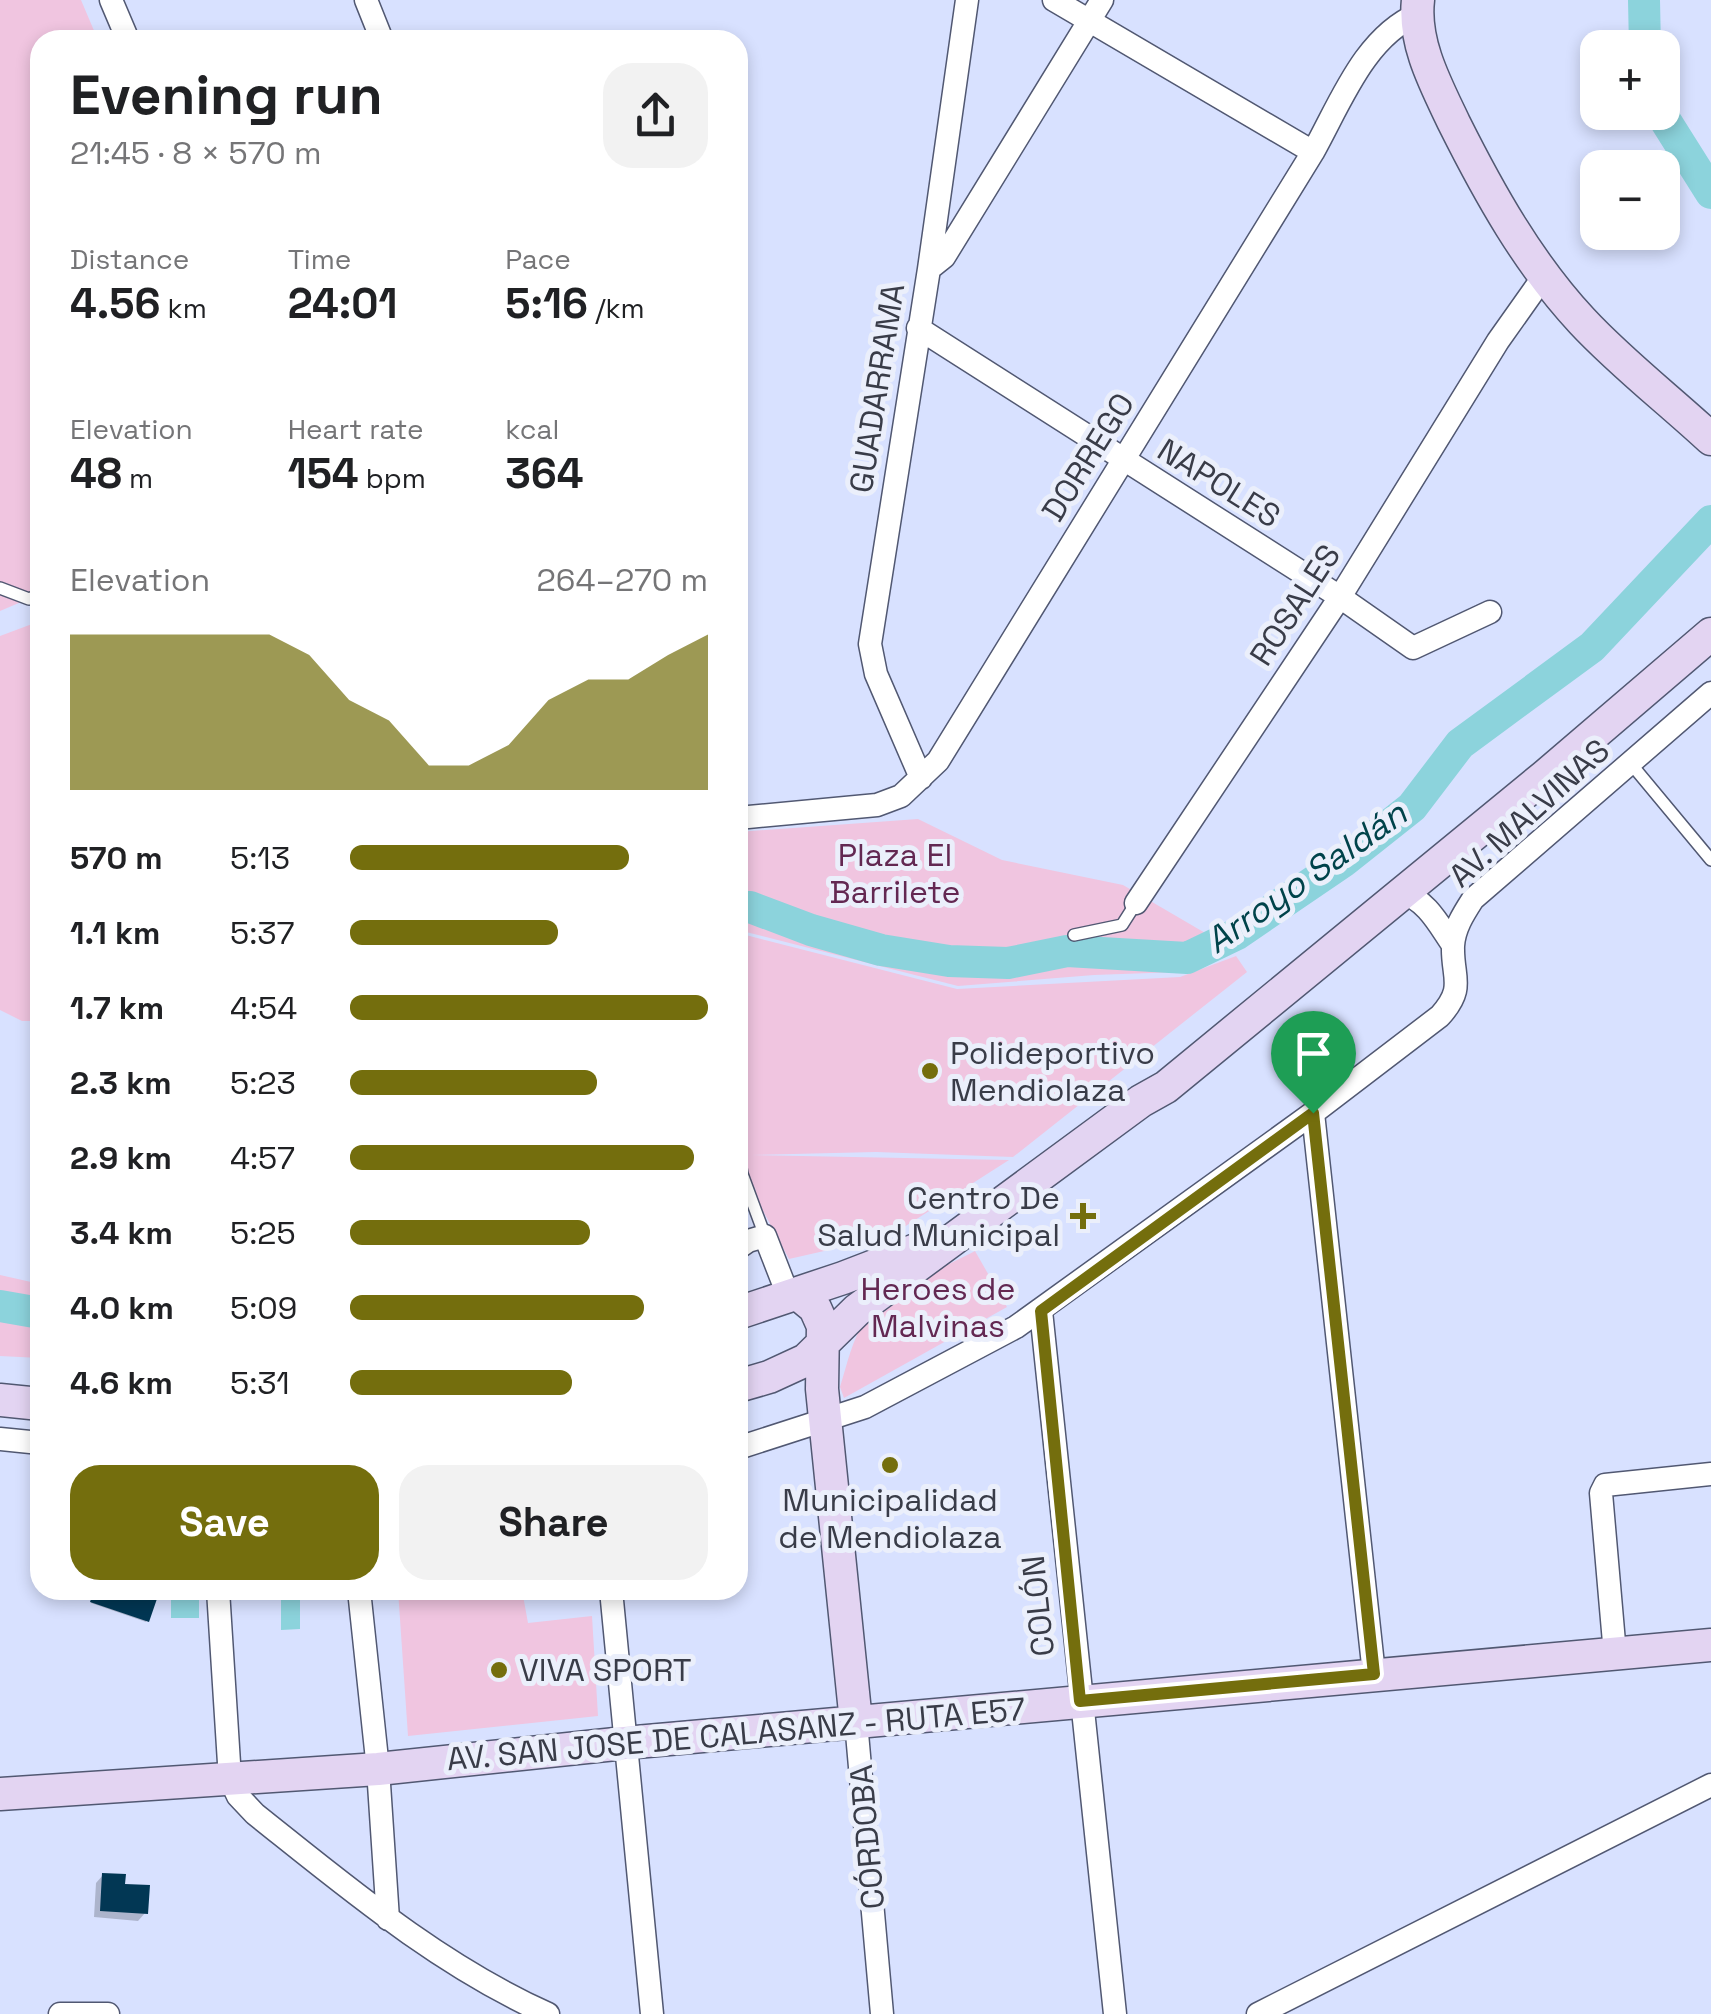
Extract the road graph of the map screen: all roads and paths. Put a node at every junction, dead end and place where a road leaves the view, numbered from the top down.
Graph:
1 (111, 0) edge
2 (366, 0) edge
3 (967, 0) edge
4 (1054, 0) edge
5 (1102, 0) edge
6 (1418, 7) edge
7 (1088, 20) junction
8 (124, 30) edge
9 (378, 30) edge
10 (1312, 152) junction
11 (930, 269) junction
12 (1544, 276) junction
13 (918, 328) junction
14 (1704, 433) edge
15 (1124, 462) junction
16 (0, 588) edge
17 (1340, 597) junction
18 (30, 599) edge
19 (1711, 608) edge
20 (1490, 612) dead end
21 (1711, 634) edge
22 (1711, 662) edge
23 (1711, 693) edge
24 (1632, 764) junction
25 (1545, 776) junction
26 (921, 778) junction
27 (748, 817) edge
28 (1711, 860) edge
29 (1402, 893) junction
30 (1136, 903) joint
31 (1074, 935) dead end
32 (1453, 945) junction
33 (1141, 1101) junction
34 (1313, 1113) junction
35 (748, 1190) edge
36 (971, 1226) junction
37 (765, 1236) junction
38 (748, 1241) edge
39 (793, 1294) junction
40 (748, 1310) edge
41 (1041, 1311) junction
42 (821, 1348) junction
43 (748, 1383) edge
44 (748, 1385) edge
45 (0, 1400) edge
46 (30, 1403) edge
47 (826, 1422) junction
48 (0, 1440) edge
49 (30, 1442) edge
50 (748, 1445) edge
51 (1711, 1474) edge
52 (219, 1600) edge
53 (360, 1600) edge
54 (612, 1600) edge
55 (1711, 1646) edge
56 (1614, 1654) junction
57 (1374, 1674) junction
58 (1080, 1701) junction
59 (856, 1722) junction
60 (625, 1743) junction
61 (378, 1769) junction
62 (230, 1779) junction
63 (1711, 1785) edge
64 (0, 1794) edge
65 (388, 1919) junction
66 (506, 2006) edge
67 (60, 2014) edge
68 (108, 2014) edge
69 (548, 2014) edge
70 (652, 2014) edge
71 (882, 2014) edge
72 (1115, 2014) edge
73 (1258, 2014) edge

1 - 8 street
2 - 9 street
3 - 11 street, GUADARRAMA
4 - 7 street
5 - 7 street
6 - 10 street, DORREGO
6 - 12 street
7 - 10 street
7 - 11 street
10 - 15 street, DORREGO
11 - 13 street, GUADARRAMA
12 - 14 street
12 - 17 street, ROSALES
13 - 15 street, NAPOLES
13 - 26 street, GUADARRAMA
15 - 17 street, NAPOLES
15 - 26 street, DORREGO
16 - 18 lane
17 - 20 street, NAPOLES
17 - 30 street, ROSALES
19 - 33 street
21 - 25 street
22 - 25 street
23 - 24 street, AV. MALVINAS
24 - 28 lane
24 - 32 street, AV. MALVINAS
25 - 29 street
26 - 27 street, DORREGO
29 - 32 street
29 - 33 street
30 - 31 lane, ROSALES
32 - 34 street, AV. MALVINAS
33 - 36 street
34 - 41 street, AV. MALVINAS
34 - 57 street
35 - 37 lane
36 - 39 street
36 - 42 street
37 - 38 street
37 - 39 street
39 - 40 street
39 - 42 street, CÓRDOBA
41 - 47 street, AV. MALVINAS
41 - 58 street, COLÓN
42 - 43 street
42 - 47 street, CÓRDOBA
44 - 47 street
45 - 46 street
47 - 50 street, AV. MALVINAS
47 - 59 street, CÓRDOBA
48 - 49 street
51 - 56 street
52 - 62 street
53 - 61 street
54 - 60 street
55 - 56 street, AV. SAN JOSE DE CALASANZ - RUTA E57
56 - 57 street, AV. SAN JOSE DE CALASANZ - RUTA E57
57 - 58 street, AV. SAN JOSE DE CALASANZ - RUTA E57
58 - 59 street, AV. SAN JOSE DE CALASANZ - RUTA E57
58 - 72 street, COLÓN
59 - 60 street, AV. SAN JOSE DE CALASANZ - RUTA E57
59 - 71 street, CÓRDOBA
60 - 61 street, AV. SAN JOSE DE CALASANZ - RUTA E57
60 - 70 street
61 - 62 street, AV. SAN JOSE DE CALASANZ - RUTA E57
61 - 65 street
62 - 64 street, AV. SAN JOSE DE CALASANZ - RUTA E57
62 - 65 street
63 - 73 street
65 - 66 street
66 - 69 street
67 - 68 street

